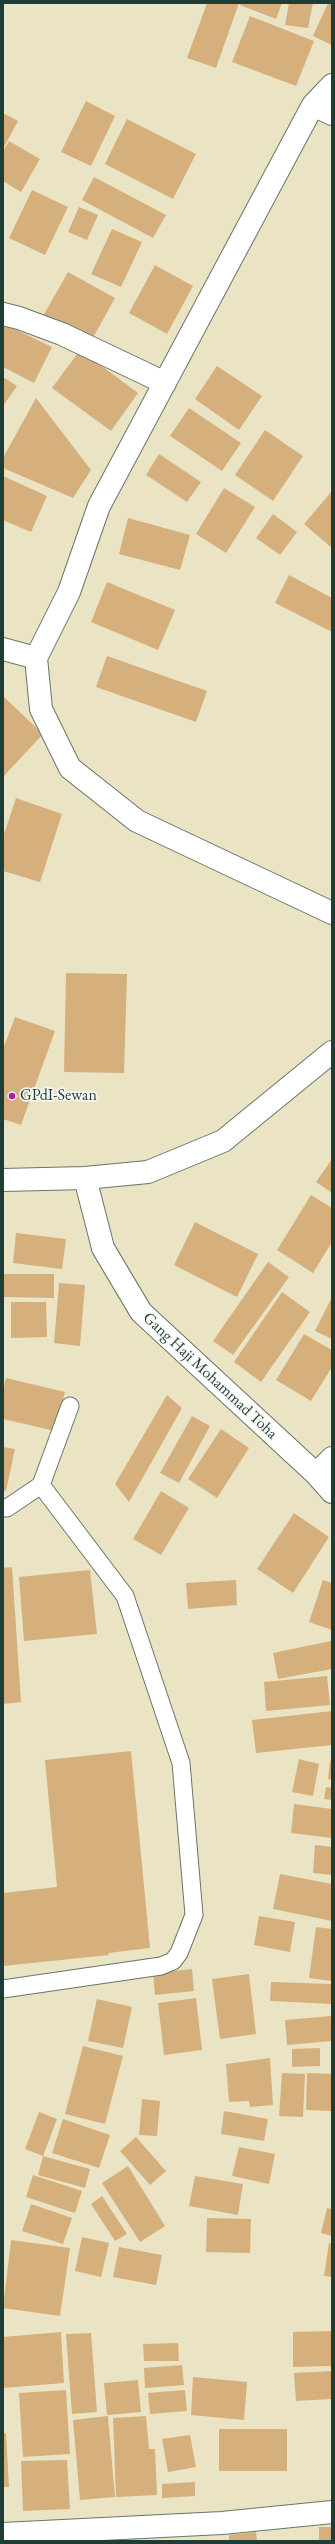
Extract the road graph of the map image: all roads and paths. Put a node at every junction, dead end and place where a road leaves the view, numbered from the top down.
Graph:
1 (332, 85) edge
2 (322, 109) edge
3 (3, 314) edge
4 (165, 383) junction
5 (3, 649) edge
6 (36, 658) junction
7 (332, 913) edge
8 (332, 1052) edge
9 (85, 1178) junction
10 (3, 1180) edge
11 (70, 1406) dead end
12 (332, 1458) edge
13 (316, 1474) junction
14 (41, 1485) junction
15 (332, 1492) edge
16 (3, 1508) edge
17 (3, 1989) edge
18 (332, 2512) edge
19 (3, 2534) edge

1 - 2 street
2 - 4 street
3 - 4 street
4 - 6 street
5 - 6 street
6 - 7 street
8 - 9 street
9 - 10 street
9 - 13 street, Gang Haji Mohammad Toha
11 - 14 lane
12 - 13 street
13 - 15 street, Gang Haji Mohammad Toha
14 - 16 lane
14 - 17 lane
18 - 19 street

